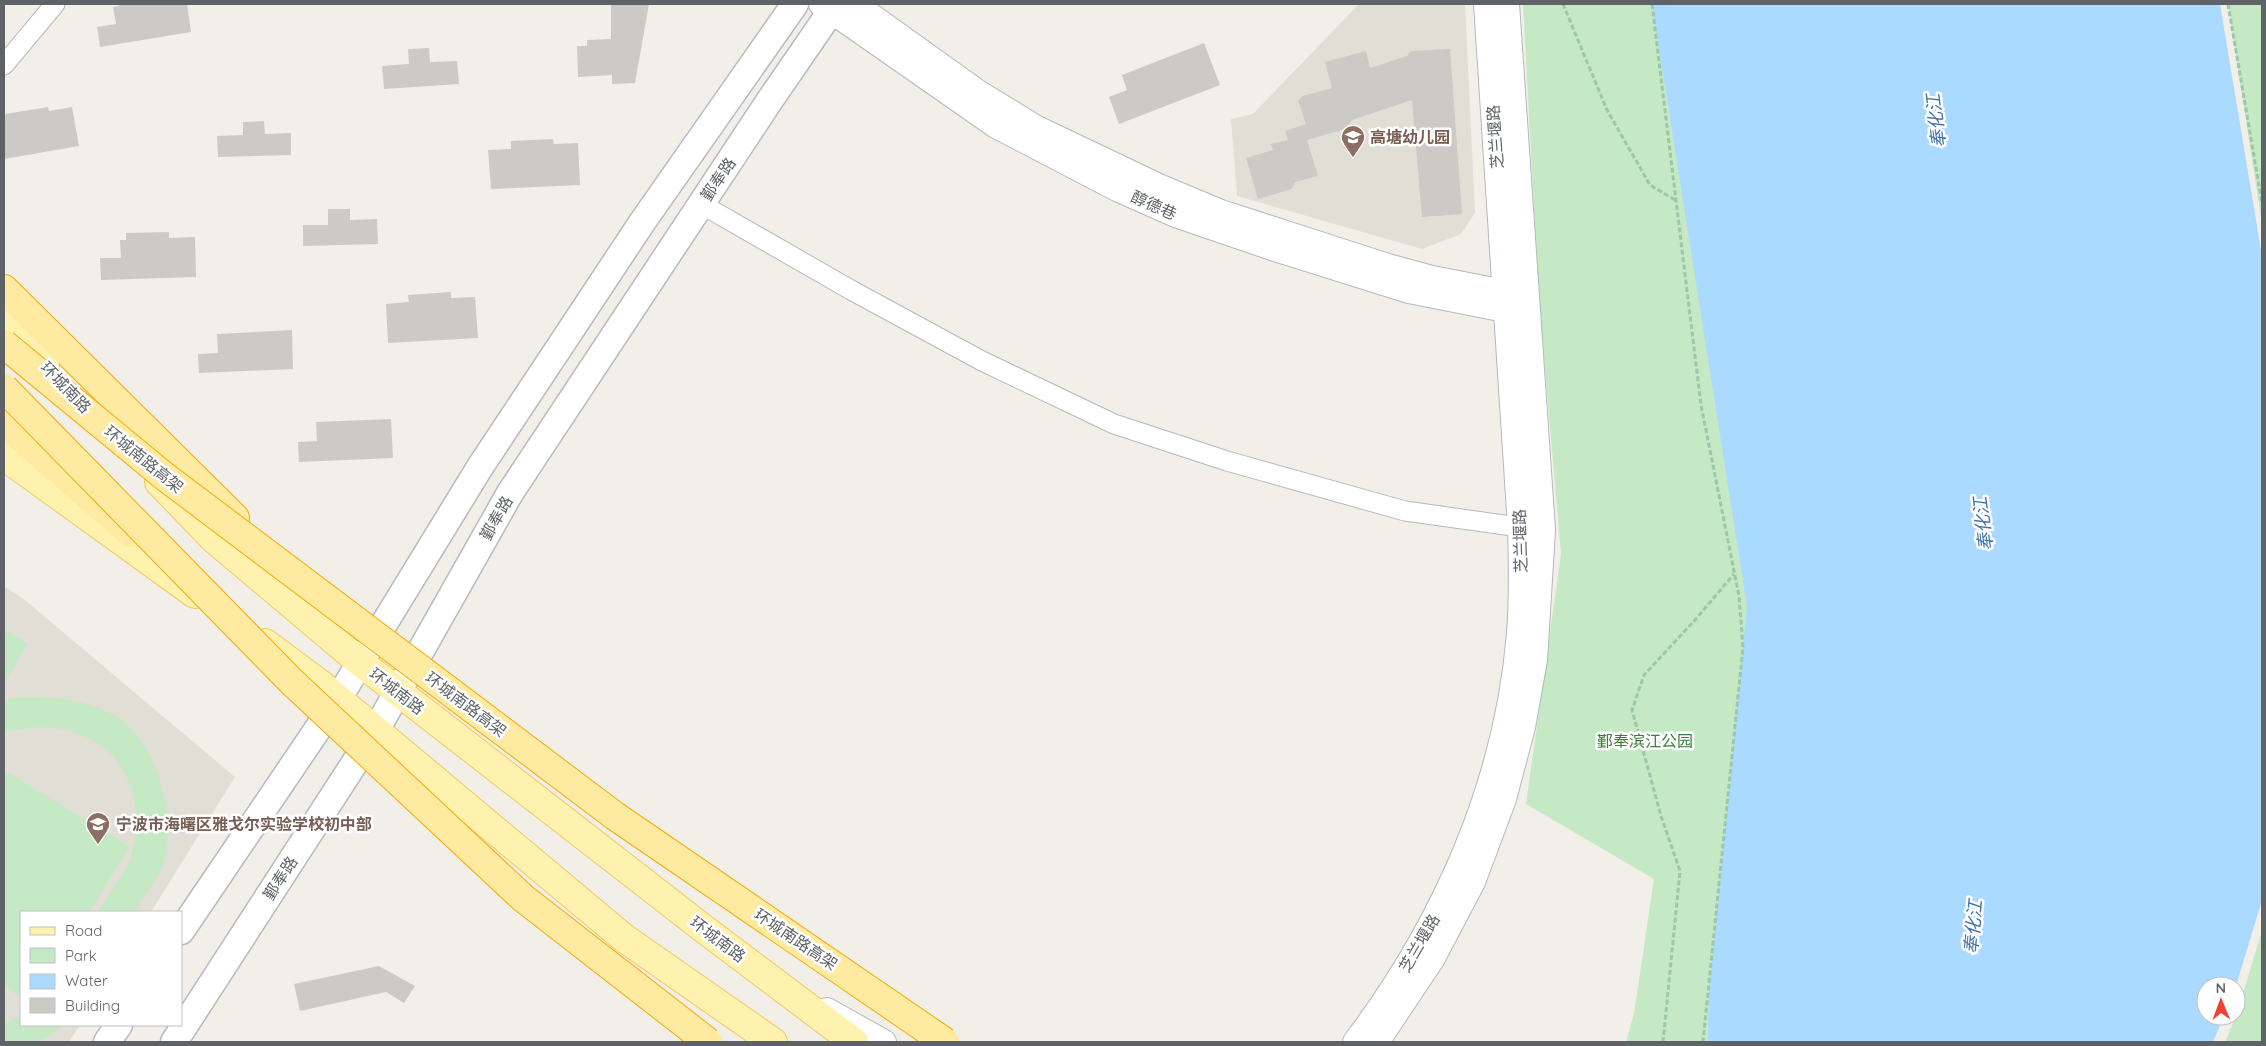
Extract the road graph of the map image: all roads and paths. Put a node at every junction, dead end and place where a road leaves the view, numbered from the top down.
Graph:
1 (55, 4) edge
2 (795, 4) edge
3 (1486, 4) edge
4 (1507, 4) edge
5 (1563, 4) edge
6 (1652, 4) edge
7 (2228, 4) edge
8 (836, 6) edge
9 (4, 65) edge
10 (1675, 200) junction
11 (2262, 203) edge
12 (701, 204) junction
13 (4, 289) edge
14 (1517, 303) junction
15 (4, 323) edge
16 (4, 344) edge
17 (4, 388) edge
18 (4, 423) edge
19 (4, 456) edge
20 (1520, 527) junction
21 (1543, 530) junction
22 (292, 574) junction
23 (1734, 574) junction
24 (215, 605) junction
25 (360, 662) junction
26 (398, 692) junction
27 (338, 699) junction
28 (376, 730) junction
29 (182, 930) edge
30 (760, 972) junction
31 (118, 1026) edge
32 (107, 1042) edge
33 (174, 1042) edge
34 (708, 1042) edge
35 (773, 1042) edge
36 (854, 1042) edge
37 (884, 1042) edge
38 (945, 1042) edge
39 (1355, 1042) edge
40 (1377, 1042) edge
41 (1663, 1042) edge
42 (1703, 1042) edge

1 - 9 street
2 - 25 main road
3 - 14 street, 芝兰堰路
4 - 14 street, 芝兰堰路
5 - 10 path
6 - 10 path
7 - 11 path
8 - 12 main road, 鄞奉路
8 - 14 street, 醇德巷
10 - 23 path
12 - 20 street
12 - 26 main road, 鄞奉路
13 - 22 highway, bridge
14 - 20 street, 芝兰堰路
14 - 21 street, 芝兰堰路
15 - 25 main road, 环城南路
16 - 22 highway, 环城南路高架, bridge
17 - 24 highway, bridge
18 - 24 highway, bridge
19 - 27 main road
20 - 21 street
20 - 39 street, 芝兰堰路
21 - 40 street, 芝兰堰路
22 - 38 highway, 环城南路高架, bridge
23 - 41 path
23 - 42 path
24 - 34 highway, bridge
25 - 26 main road, 环城南路
25 - 27 main road
26 - 28 main road, 鄞奉路
26 - 30 main road, 环城南路
27 - 28 main road
27 - 29 main road
28 - 33 main road, 鄞奉路
28 - 35 main road
30 - 36 main road, 环城南路
30 - 37 street
31 - 32 main road

